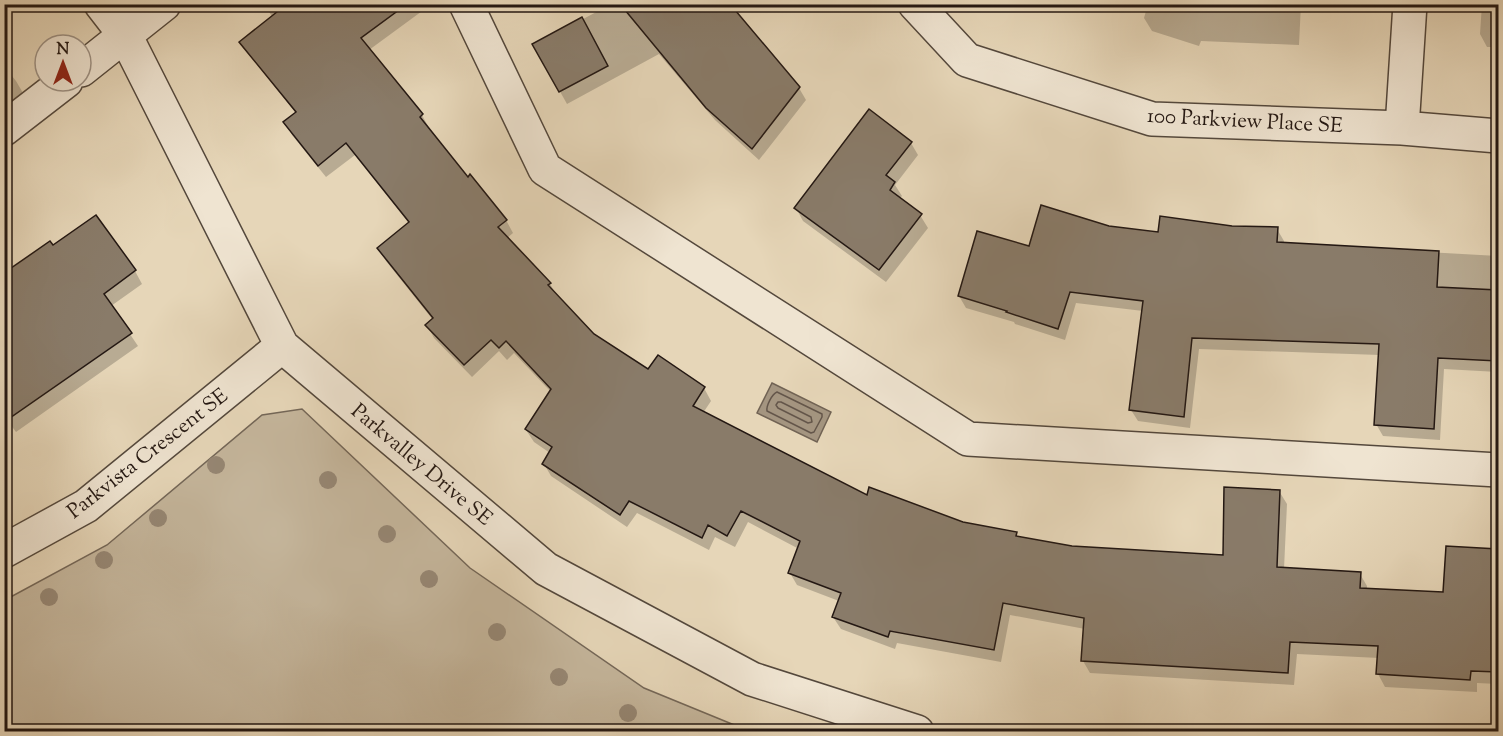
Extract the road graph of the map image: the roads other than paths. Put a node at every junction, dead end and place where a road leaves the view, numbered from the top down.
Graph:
1 (101, 4) edge
2 (164, 4) edge
3 (466, 4) edge
4 (915, 4) edge
5 (1410, 4) edge
6 (125, 35) junction
7 (93, 60) edge
8 (50, 93) edge
9 (1402, 128) junction
10 (4, 129) edge
11 (1498, 136) edge
12 (282, 346) junction
13 (1498, 470) edge
14 (4, 551) edge
15 (917, 732) edge

1 - 6 street, Parkvalley Drive SE
2 - 6 street
3 - 13 street
4 - 9 street, 100 Parkview Place SE
5 - 9 street
6 - 7 street
6 - 12 street, Parkvalley Drive SE
8 - 10 street
9 - 11 street, 100 Parkview Place SE
12 - 14 street, Parkvista Crescent SE
12 - 15 street, Parkvalley Drive SE

